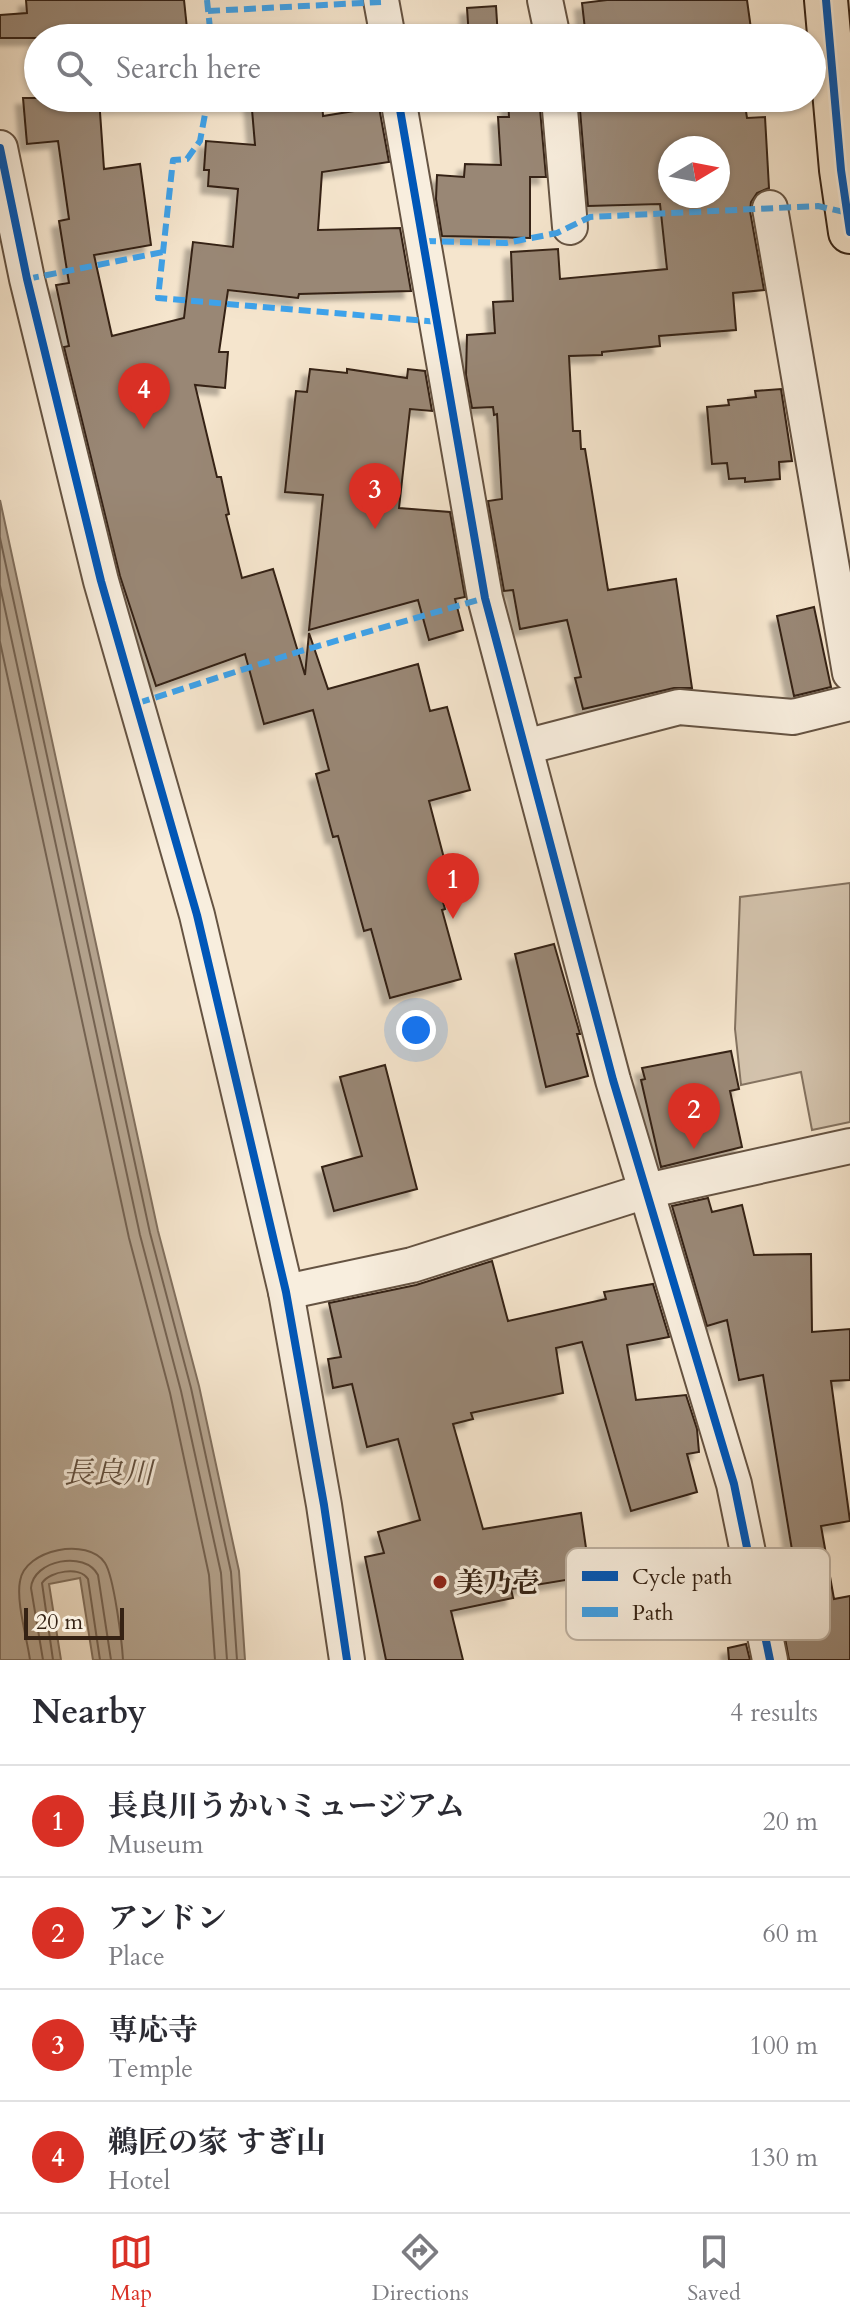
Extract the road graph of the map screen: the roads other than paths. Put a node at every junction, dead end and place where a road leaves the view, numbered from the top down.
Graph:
1 (381, 0) edge
2 (545, 0) edge
3 (826, 0) edge
4 (385, 24) edge
5 (550, 24) edge
6 (400, 112) edge
7 (560, 112) edge
8 (0, 148) edge
9 (770, 208) dead end
10 (849, 219) edge
11 (570, 227) dead end
12 (850, 673) edge
13 (850, 703) edge
14 (525, 747) junction
15 (850, 1146) edge
16 (646, 1191) junction
17 (286, 1292) junction
18 (747, 1548) edge
19 (766, 1640) edge
20 (347, 1660) edge
21 (770, 1660) edge

1 - 4 street
2 - 5 street
3 - 10 main road
6 - 14 street
7 - 11 street
8 - 17 street
9 - 12 street
13 - 14 street
14 - 16 street
15 - 16 street
16 - 17 street
16 - 18 street
17 - 20 street
19 - 21 street

